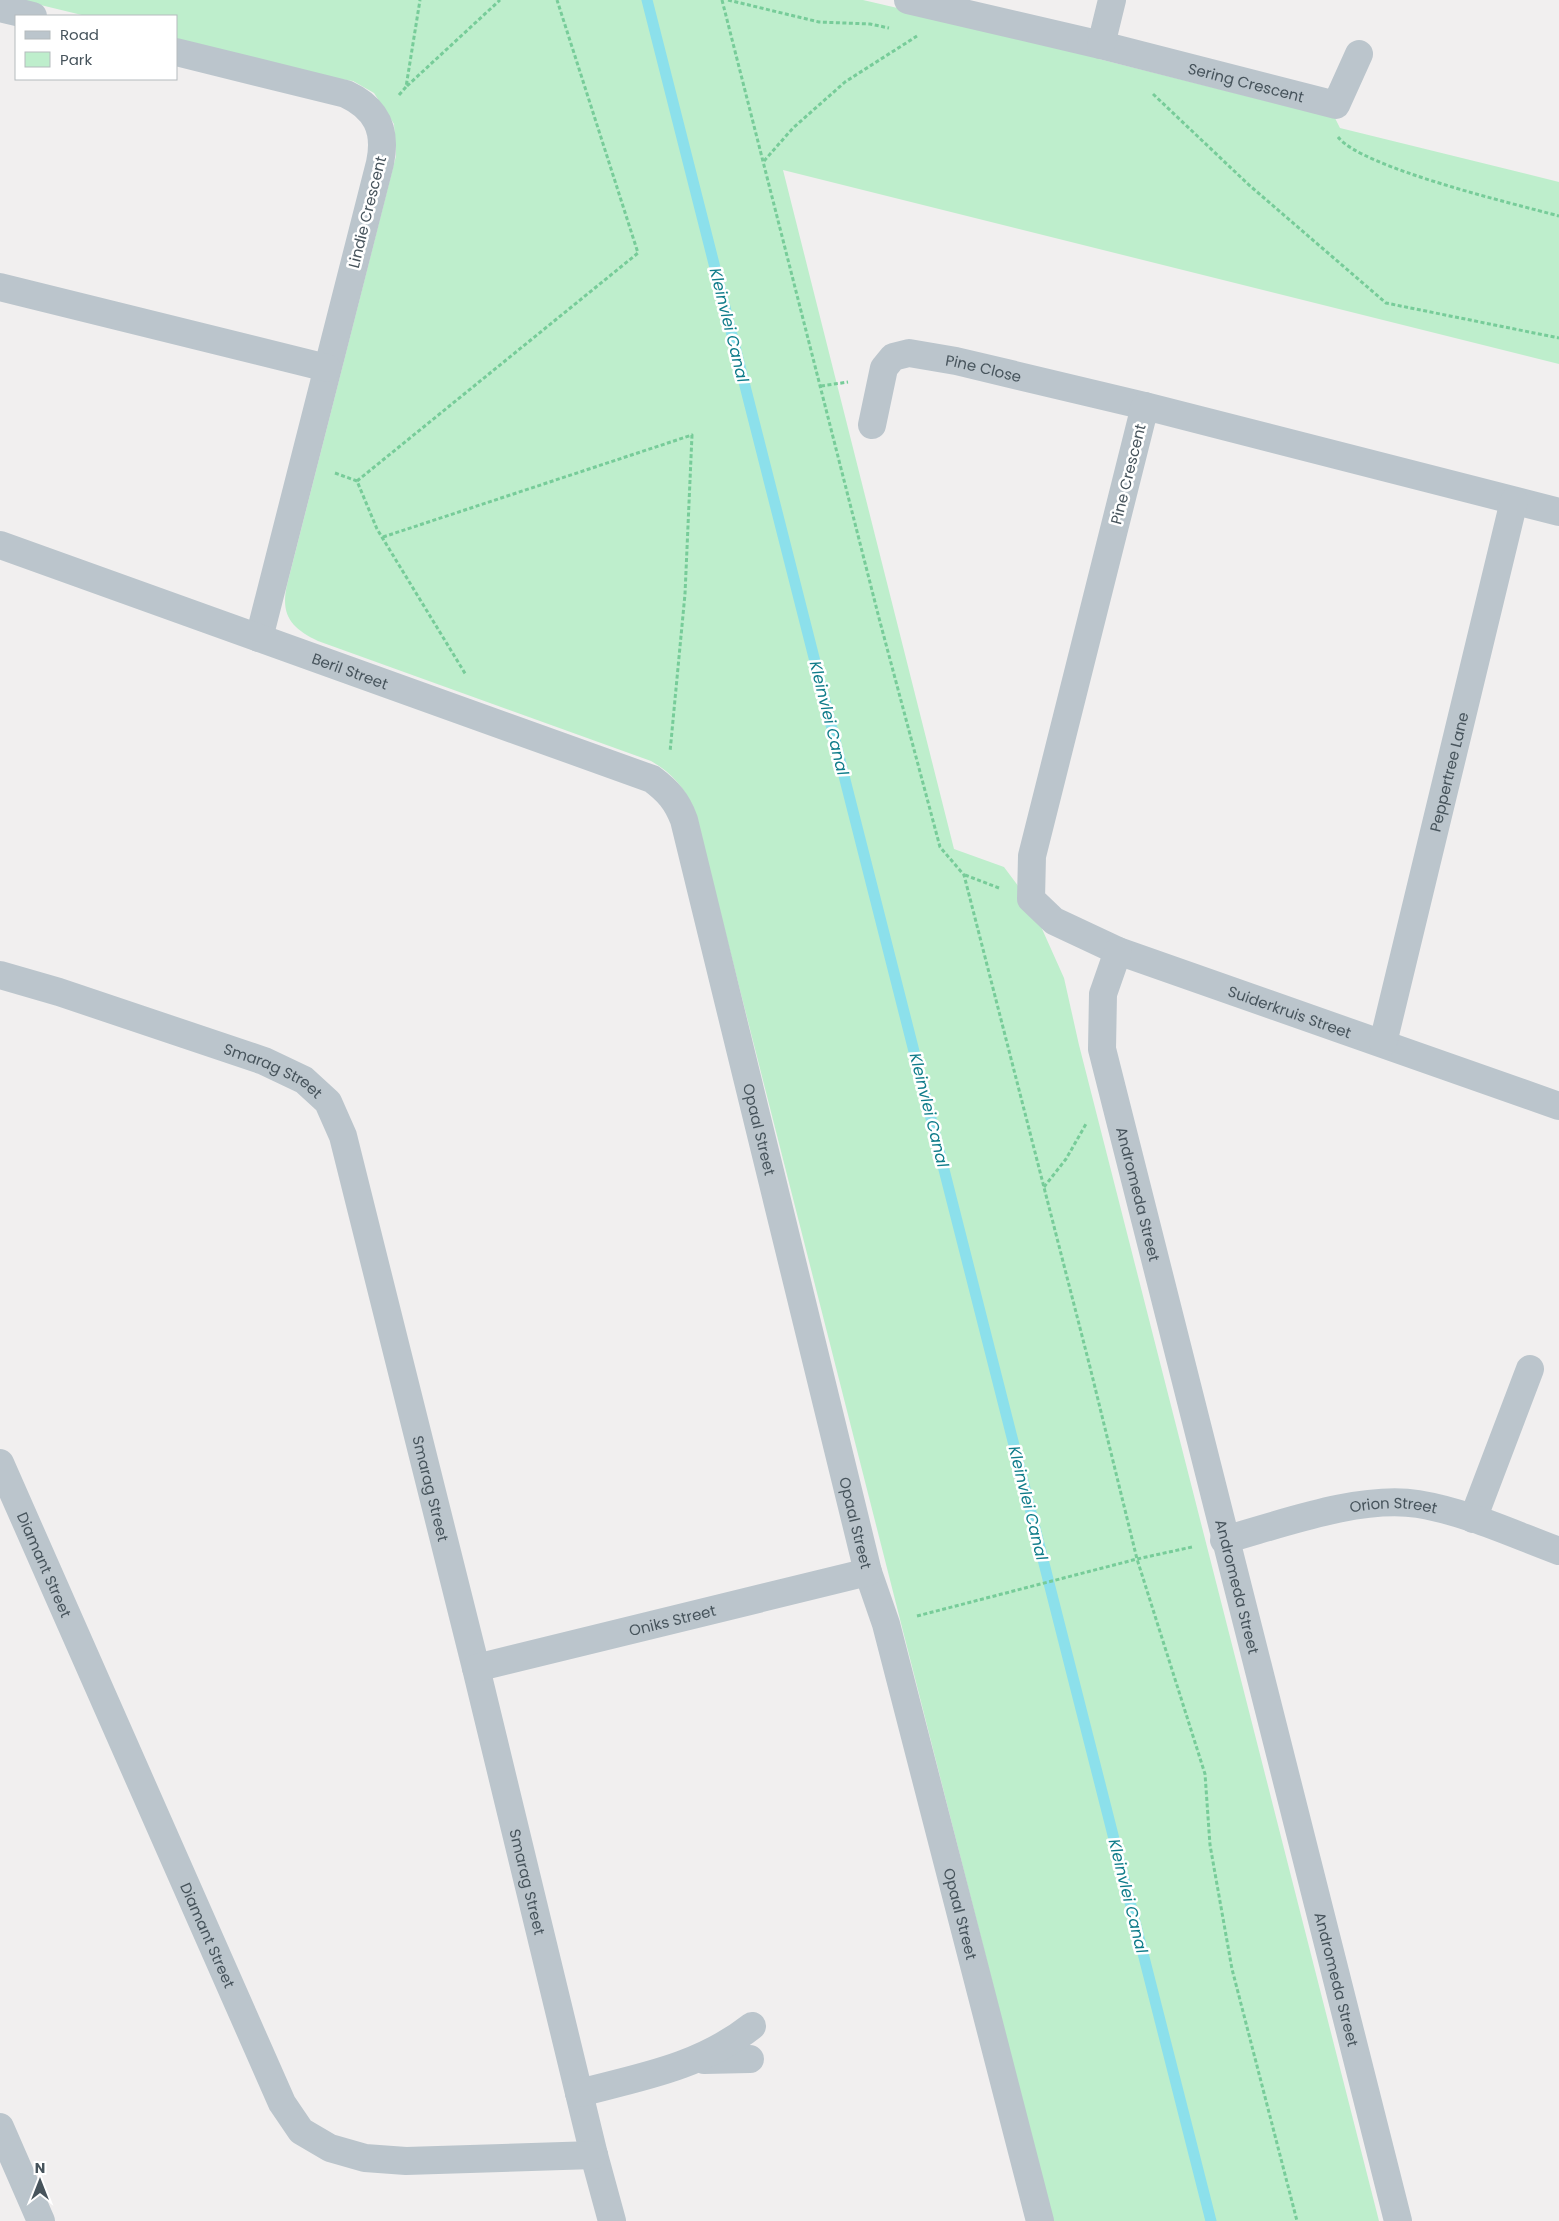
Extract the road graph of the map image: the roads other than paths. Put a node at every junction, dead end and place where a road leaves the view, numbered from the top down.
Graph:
1 (908, 0) edge
2 (1112, 0) edge
3 (0, 8) edge
4 (30, 15) edge
5 (1101, 45) junction
6 (178, 52) edge
7 (1359, 54) dead end
8 (0, 287) edge
9 (327, 368) junction
10 (1145, 406) junction
11 (872, 425) dead end
12 (1514, 501) junction
13 (1559, 512) edge
14 (0, 544) edge
15 (259, 638) junction
16 (684, 820) joint
17 (1031, 899) joint
18 (1118, 951) junction
19 (0, 975) edge
20 (1383, 1043) junction
21 (1559, 1106) edge
22 (1530, 1369) dead end
23 (0, 1463) edge
24 (1473, 1519) junction
25 (1224, 1540) junction
26 (1559, 1551) edge
27 (868, 1572) junction
28 (476, 1668) junction
29 (752, 2026) dead end
30 (750, 2059) dead end
31 (698, 2060) junction
32 (579, 2093) junction
33 (0, 2127) edge
34 (594, 2155) junction
35 (41, 2221) edge
36 (612, 2221) edge
37 (1040, 2221) edge
38 (1398, 2221) edge

1 - 5 street, Sering Crescent
2 - 5 street
3 - 4 street
5 - 7 street, Sering Crescent
6 - 9 street, Lindie Crescent
8 - 9 street
9 - 15 street, Lindie Crescent
10 - 11 street, Pine Close
10 - 12 street, Pine Crescent
10 - 17 street, Pine Crescent
12 - 13 street, Pine Crescent
12 - 20 street, Peppertree Lane
14 - 15 street, Beril Street
15 - 16 street, Beril Street
16 - 27 street, Opaal Street
17 - 18 street, Suiderkruis Street
18 - 20 street, Suiderkruis Street
18 - 25 street, Andromeda Street
19 - 28 street, Smarag Street
20 - 21 street, Suiderkruis Street
22 - 24 street
23 - 34 street, Diamant Street
24 - 25 street, Orion Street
24 - 26 street, Orion Street
25 - 38 street, Andromeda Street
27 - 28 street, Oniks Street
27 - 37 street, Opaal Street
28 - 32 street, Smarag Street
29 - 31 street
30 - 31 street
31 - 32 street
32 - 34 street, Smarag Street
33 - 35 street
34 - 36 street, Smarag Street

